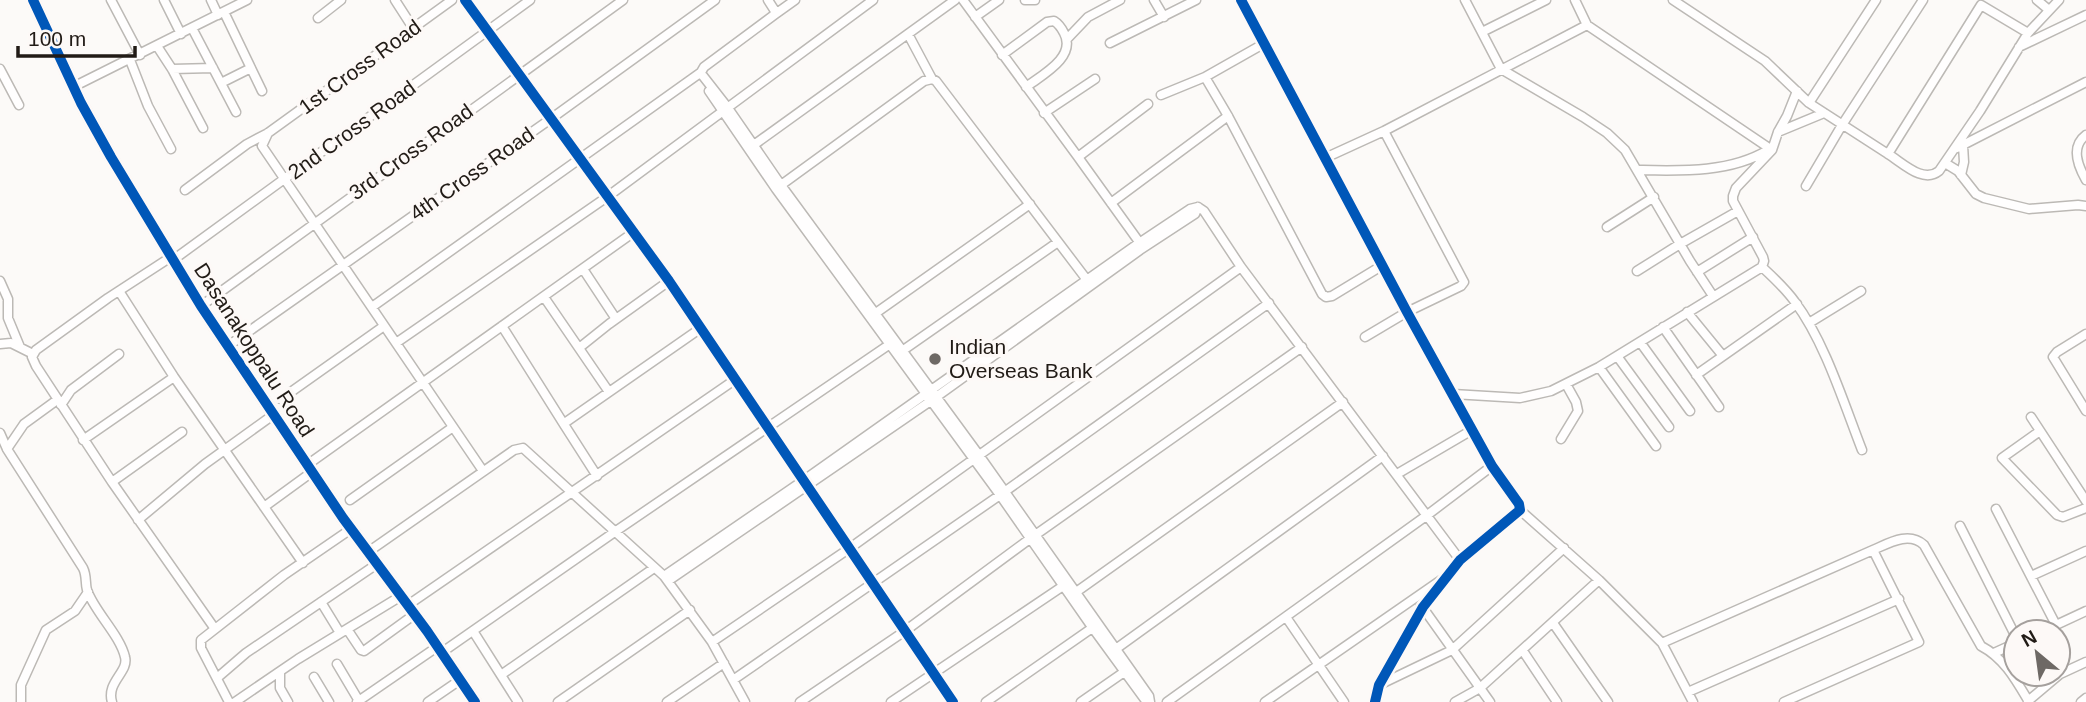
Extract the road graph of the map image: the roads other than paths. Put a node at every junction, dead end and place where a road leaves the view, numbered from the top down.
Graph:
1 (33, 0) edge
2 (111, 0) edge
3 (164, 0) edge
4 (211, 0) edge
5 (247, 0) edge
6 (341, 0) edge
7 (395, 0) edge
8 (452, 0) edge
9 (465, 0) edge
10 (530, 0) edge
11 (623, 0) edge
12 (715, 0) edge
13 (768, 0) edge
14 (795, 0) edge
15 (873, 0) edge
16 (955, 0) edge
17 (962, 0) edge
18 (999, 0) edge
19 (1026, 0) edge
20 (1035, 0) edge
21 (1120, 0) edge
22 (1154, 0) edge
23 (1196, 0) edge
24 (1241, 0) edge
25 (1465, 0) edge
26 (1546, 0) edge
27 (1575, 0) edge
28 (1673, 0) edge
29 (1876, 0) edge
30 (1923, 0) edge
31 (2037, 0) edge
32 (2059, 0) edge
33 (1981, 3) edge
34 (2049, 10) junction
35 (221, 14) junction
36 (774, 15) junction
37 (2086, 15) edge
38 (975, 17) junction
39 (1164, 17) junction
40 (318, 18) dead end
41 (1587, 25) junction
42 (192, 28) junction
43 (413, 28) junction
44 (488, 32) junction
45 (1482, 32) junction
46 (2028, 33) junction
47 (181, 34) junction
48 (908, 34) junction
49 (1068, 39) junction
50 (1110, 43) dead end
51 (1265, 43) junction
52 (157, 46) junction
53 (2019, 47) junction
54 (140, 55) junction
55 (1002, 55) junction
56 (130, 60) junction
57 (213, 68) junction
58 (251, 68) junction
59 (0, 69) edge
60 (172, 69) junction
61 (1501, 69) junction
62 (520, 74) junction
63 (700, 74) junction
64 (1205, 77) junction
65 (932, 79) junction
66 (1095, 79) dead end
67 (2086, 82) edge
68 (221, 83) junction
69 (73, 87) junction
70 (1026, 87) junction
71 (262, 91) dead end
72 (1797, 91) junction
73 (1161, 95) dead end
74 (1809, 103) junction
75 (1148, 104) dead end
76 (19, 105) dead end
77 (726, 110) junction
78 (236, 111) dead end
79 (1044, 113) junction
80 (1824, 113) junction
81 (1228, 116) junction
82 (552, 118) junction
83 (1842, 125) junction
84 (203, 128) dead end
85 (1384, 131) junction
86 (1778, 132) junction
87 (268, 133) junction
88 (2086, 135) edge
89 (751, 147) junction
90 (1959, 147) junction
91 (171, 149) dead end
92 (1771, 150) junction
93 (1888, 154) junction
94 (1078, 157) junction
95 (581, 158) junction
96 (1325, 158) junction
97 (1945, 163) junction
98 (1638, 170) junction
99 (1961, 175) junction
100 (284, 180) junction
101 (2086, 180) edge
102 (1806, 186) dead end
103 (778, 187) junction
104 (185, 190) dead end
105 (607, 197) junction
106 (1654, 197) junction
107 (1111, 203) junction
108 (1030, 204) junction
109 (2086, 206) edge
110 (1738, 211) junction
111 (314, 223) junction
112 (1606, 227) dead end
113 (634, 232) junction
114 (1753, 237) junction
115 (1058, 242) junction
116 (1680, 244) junction
117 (1141, 245) junction
118 (172, 258) junction
119 (1383, 265) junction
120 (343, 266) junction
121 (1241, 267) junction
122 (1762, 267) junction
123 (583, 269) junction
124 (1637, 271) dead end
125 (1697, 272) junction
126 (1087, 280) junction
127 (0, 281) edge
128 (669, 281) junction
129 (119, 291) junction
130 (1861, 291) dead end
131 (1713, 296) junction
132 (544, 297) junction
133 (1269, 303) junction
134 (1797, 304) junction
135 (201, 306) junction
136 (372, 307) junction
137 (1407, 312) junction
138 (1687, 312) junction
139 (873, 315) junction
140 (616, 319) junction
141 (1808, 323) junction
142 (384, 326) junction
143 (502, 326) junction
144 (1663, 327) junction
145 (701, 328) junction
146 (2086, 334) edge
147 (1365, 337) dead end
148 (1640, 341) junction
149 (893, 342) junction
150 (396, 343) junction
151 (0, 344) edge
152 (228, 346) junction
153 (20, 347) junction
154 (1302, 347) junction
155 (579, 348) junction
156 (902, 351) junction
157 (33, 354) junction
158 (119, 354) dead end
159 (1617, 356) junction
160 (1723, 356) junction
161 (1600, 367) junction
162 (1696, 375) junction
163 (174, 377) junction
164 (736, 379) junction
165 (422, 382) junction
166 (1566, 384) junction
167 (609, 392) junction
168 (1453, 394) junction
169 (932, 395) junction
170 (281, 400) dead end
171 (59, 402) junction
172 (1343, 402) junction
173 (1719, 407) dead end
174 (1690, 411) dead end
175 (2086, 411) edge
176 (273, 415) junction
177 (2031, 417) dead end
178 (565, 426) junction
179 (453, 427) junction
180 (1669, 427) dead end
181 (767, 428) junction
182 (1472, 430) junction
183 (2039, 431) junction
184 (182, 432) dead end
185 (0, 433) edge
186 (1560, 439) dead end
187 (83, 440) junction
188 (1656, 446) dead end
189 (7, 449) junction
190 (224, 450) junction
191 (1862, 450) dead end
192 (1383, 456) junction
193 (977, 457) junction
194 (1492, 466) junction
195 (309, 469) junction
196 (484, 471) junction
197 (1397, 474) junction
198 (597, 476) junction
199 (112, 482) junction
200 (806, 483) junction
201 (573, 493) junction
202 (1003, 493) junction
203 (350, 500) dead end
204 (2086, 501) edge
205 (264, 507) junction
206 (2086, 508) edge
207 (1996, 509) dead end
208 (1520, 510) junction
209 (1426, 516) junction
210 (138, 520) junction
211 (1960, 526) dead end
212 (351, 529) junction
213 (616, 531) junction
214 (1034, 537) junction
215 (850, 548) junction
216 (1564, 548) junction
217 (1873, 550) junction
218 (2086, 551) edge
219 (368, 552) junction
220 (1460, 560) junction
221 (303, 563) junction
222 (377, 564) junction
223 (654, 568) junction
224 (1447, 575) junction
225 (2031, 576) junction
226 (666, 578) junction
227 (1599, 580) junction
228 (874, 583) junction
229 (1066, 584) junction
230 (88, 592) junction
231 (1073, 594) junction
232 (1415, 597) junction
233 (1899, 599) junction
234 (321, 602) junction
235 (408, 605) junction
236 (1423, 607) junction
237 (690, 610) junction
238 (1286, 617) junction
239 (2006, 618) edge
240 (2052, 618) edge
241 (1553, 623) junction
242 (1095, 626) junction
243 (215, 629) junction
244 (344, 631) junction
245 (473, 631) junction
246 (905, 631) junction
247 (712, 642) junction
248 (1662, 643) junction
249 (2002, 649) edge
250 (439, 650) junction
251 (1452, 650) junction
252 (1522, 650) junction
253 (1114, 651) junction
254 (1994, 653) junction
255 (2086, 662) edge
256 (724, 663) junction
257 (337, 664) dead end
258 (1318, 664) junction
259 (1126, 670) junction
260 (281, 673) junction
261 (934, 673) junction
262 (500, 675) junction
263 (314, 677) dead end
264 (216, 678) junction
265 (460, 680) junction
266 (733, 680) junction
267 (1379, 685) junction
268 (1480, 688) junction
269 (1688, 692) junction
270 (2086, 698) edge
271 (358, 701) edge
272 (2028, 701) edge
273 (21, 702) edge
274 (112, 702) edge
275 (229, 702) edge
276 (235, 702) edge
277 (288, 702) edge
278 (329, 702) edge
279 (428, 702) edge
280 (475, 702) edge
281 (518, 702) edge
282 (558, 702) edge
283 (667, 702) edge
284 (745, 702) edge
285 (800, 702) edge
286 (891, 702) edge
287 (953, 702) edge
288 (986, 702) edge
289 (1081, 702) edge
290 (1149, 702) edge
291 (1167, 702) edge
292 (1265, 702) edge
293 (1344, 702) edge
294 (1375, 702) edge
295 (1455, 702) edge
296 (1490, 702) edge
297 (1557, 702) edge
298 (1608, 702) edge
299 (1693, 702) edge
300 (1784, 702) edge
301 (2081, 702) edge

1 - 69 street, Dasanakoppalu Road
2 - 54 street
3 - 47 street
4 - 35 street
5 - 35 street
6 - 40 street
7 - 43 street
8 - 43 street, 1st Cross Road
9 - 44 street
10 - 44 street, 2nd Cross Road
11 - 62 street, 3rd Cross Road
12 - 82 street, 4th Cross Road
13 - 36 street
14 - 36 street
15 - 77 street
16 - 48 street
17 - 38 street
18 - 38 street
19 - 20 street
21 - 49 street
22 - 39 street
23 - 39 street
24 - 51 street
25 - 45 street
26 - 45 street
27 - 41 street
28 - 72 street
29 - 74 street
30 - 83 street
31 - 34 street
32 - 34 street
33 - 46 street
33 - 93 street
34 - 46 street
35 - 42 street
35 - 58 street
36 - 63 street
37 - 53 street
38 - 55 street
39 - 50 street
41 - 61 street
41 - 92 street
42 - 47 street
42 - 57 street
43 - 87 street, 1st Cross Road
44 - 62 street
44 - 100 street, 2nd Cross Road
45 - 61 street
46 - 53 street
47 - 52 street
48 - 65 street
48 - 89 street
49 - 55 street
49 - 70 street
51 - 64 street
51 - 96 street
52 - 54 street
52 - 60 street
53 - 90 street
54 - 56 street
55 - 70 street
56 - 69 street
56 - 91 street
57 - 60 street
57 - 68 street
58 - 68 street
58 - 71 street
59 - 76 street
60 - 84 street
61 - 85 street
61 - 98 street
62 - 82 street
62 - 111 street, 3rd Cross Road
63 - 77 street
63 - 95 street
64 - 73 street
64 - 81 street
65 - 103 street
65 - 108 street
66 - 79 street
67 - 90 street
68 - 78 street
69 - 118 street, Dasanakoppalu Road
70 - 79 street
72 - 74 street
72 - 86 street
74 - 80 street
75 - 94 street
77 - 89 street
77 - 105 street
79 - 94 street
80 - 83 street
80 - 86 street
81 - 107 street
81 - 119 street
82 - 95 street
82 - 120 street, 4th Cross Road
83 - 93 street
83 - 102 street
85 - 96 street
85 - 137 street
86 - 92 street
87 - 100 street
87 - 104 street, 1st Cross Road
88 - 101 street
89 - 103 street
90 - 97 street
90 - 99 street
92 - 98 street
92 - 110 street
93 - 97 street
94 - 107 street
95 - 105 street
95 - 136 street
96 - 119 street
97 - 99 street
98 - 106 street
99 - 109 street
100 - 111 street
100 - 118 street, 2nd Cross Road
103 - 139 street
105 - 113 street
105 - 150 street
106 - 112 street
106 - 116 street
107 - 117 street
108 - 115 street
108 - 139 street
110 - 114 street
110 - 116 street
111 - 120 street
111 - 135 street, 3rd Cross Road
113 - 123 street
113 - 128 street
114 - 122 street
114 - 125 street
115 - 126 street
115 - 156 street
116 - 124 street
116 - 125 street
117 - 121 street
117 - 126 street
117 - 169 street
118 - 129 street, 2nd Cross Road
118 - 135 street, Dasanakoppalu Road
119 - 137 street
120 - 136 street
120 - 152 street, 4th Cross Road
121 - 133 street
121 - 193 street
122 - 131 street
122 - 134 street
123 - 132 street
123 - 140 street
125 - 131 street
126 - 169 street
127 - 153 street
128 - 140 street
128 - 145 street
129 - 157 street, 2nd Cross Road
129 - 163 street
130 - 141 street
131 - 138 street
132 - 143 street
132 - 155 street
133 - 154 street
133 - 202 street
134 - 141 street
134 - 160 street
135 - 152 street, Dasanakoppalu Road
136 - 142 street
137 - 147 street
137 - 168 street
138 - 144 street
138 - 160 street
139 - 149 street
140 - 155 street
141 - 191 street
142 - 150 street
142 - 170 street
143 - 165 street
143 - 178 street
144 - 148 street
144 - 162 street
145 - 164 street
145 - 167 street
146 - 175 street
148 - 159 street
148 - 174 street
149 - 156 street
149 - 169 street
149 - 181 street
150 - 165 street
151 - 153 street
152 - 176 street, Dasanakoppalu Road
153 - 157 street
154 - 172 street
154 - 214 street
155 - 167 street
156 - 169 street
157 - 171 street
158 - 171 street
159 - 161 street
159 - 180 street
160 - 162 street
161 - 166 street
161 - 188 street
162 - 173 street
163 - 187 street
163 - 190 street
164 - 181 street
164 - 198 street
165 - 179 street
165 - 195 street
166 - 168 street
166 - 186 street
167 - 178 street
168 - 182 street
169 - 193 street
169 - 200 street
171 - 187 street
171 - 189 street
172 - 192 street
172 - 231 street
176 - 190 street
176 - 195 street, Dasanakoppalu Road
177 - 183 street
178 - 198 street
179 - 196 street
179 - 203 street
181 - 200 street
181 - 213 street
182 - 194 street
182 - 197 street
183 - 204 street
183 - 206 street
184 - 199 street
185 - 189 street
187 - 199 street
189 - 230 street
190 - 205 street
190 - 210 street
192 - 197 street
192 - 253 street
193 - 202 street
193 - 215 street
194 - 208 street
194 - 209 street
195 - 205 street
195 - 212 street, Dasanakoppalu Road
196 - 201 street
196 - 219 street
197 - 209 street
198 - 201 street
199 - 210 street
200 - 215 street
200 - 226 street
201 - 213 street
201 - 235 street
202 - 214 street
202 - 228 street
205 - 221 street
207 - 225 street
208 - 216 street
208 - 220 street
209 - 220 street
209 - 238 street
210 - 243 street
211 - 239 street
212 - 219 street, Dasanakoppalu Road
212 - 221 street
213 - 223 street
213 - 245 street
214 - 229 street
214 - 246 street
215 - 228 street
215 - 247 street
216 - 227 street
216 - 251 street
217 - 233 street
217 - 248 street
217 - 254 street
218 - 225 street
219 - 222 street, Dasanakoppalu Road
220 - 224 street
221 - 243 street
222 - 234 street
222 - 235 street, Dasanakoppalu Road
223 - 226 street
223 - 262 street
224 - 232 street
224 - 236 street
225 - 240 street
226 - 237 street
227 - 241 street
227 - 248 street
228 - 246 street
228 - 266 street
229 - 231 street
229 - 261 street
230 - 273 street
230 - 274 street
231 - 242 street
232 - 236 street
232 - 258 street
233 - 269 street
233 - 300 street
234 - 244 street
234 - 264 street
235 - 244 street
235 - 244 street
235 - 250 street, Dasanakoppalu Road
236 - 251 street
236 - 267 street
237 - 247 street
237 - 282 street
238 - 258 street
238 - 291 street
241 - 252 street
241 - 298 street
242 - 253 street
242 - 288 street
243 - 264 street
244 - 260 street
245 - 250 street
245 - 262 street
246 - 261 street
246 - 285 street
247 - 256 street
248 - 269 street
249 - 254 street
250 - 265 street, Dasanakoppalu Road
250 - 271 street
251 - 267 street
251 - 268 street
252 - 268 street
252 - 297 street
253 - 259 street
254 - 272 street
255 - 272 street
256 - 266 street
256 - 283 street
257 - 271 street
258 - 292 street
258 - 293 street
259 - 289 street
259 - 290 street
260 - 276 street
260 - 277 street
261 - 286 street
261 - 287 street
262 - 281 street
263 - 278 street
264 - 275 street
265 - 279 street
265 - 280 street, Dasanakoppalu Road
266 - 284 street
267 - 294 street
268 - 295 street
268 - 296 street
269 - 299 street
270 - 301 street

